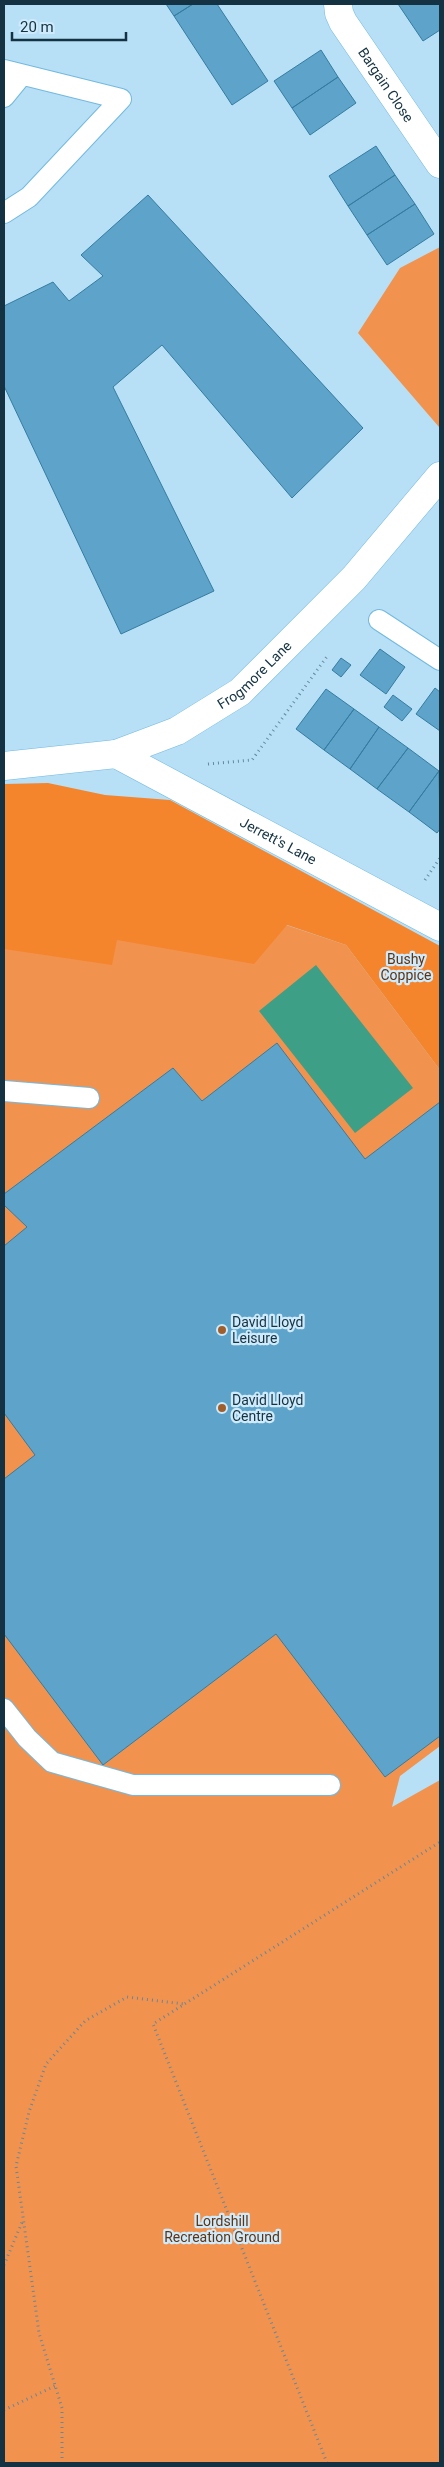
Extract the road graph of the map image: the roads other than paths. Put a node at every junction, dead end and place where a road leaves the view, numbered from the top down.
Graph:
1 (338, 4) edge
2 (13, 73) edge
3 (4, 97) edge
4 (440, 164) edge
5 (4, 213) edge
6 (440, 476) edge
7 (379, 620) dead end
8 (440, 660) edge
9 (116, 754) junction
10 (4, 766) edge
11 (440, 927) edge
12 (4, 1091) edge
13 (89, 1098) dead end
14 (4, 1709) edge
15 (330, 1785) dead end

1 - 4 street, Bargain Close
2 - 3 lane
2 - 5 lane
6 - 9 street, Frogmore Lane
7 - 8 lane
9 - 10 street, Frogmore Lane
9 - 11 street, Jerrett's Lane
12 - 13 lane
14 - 15 lane

